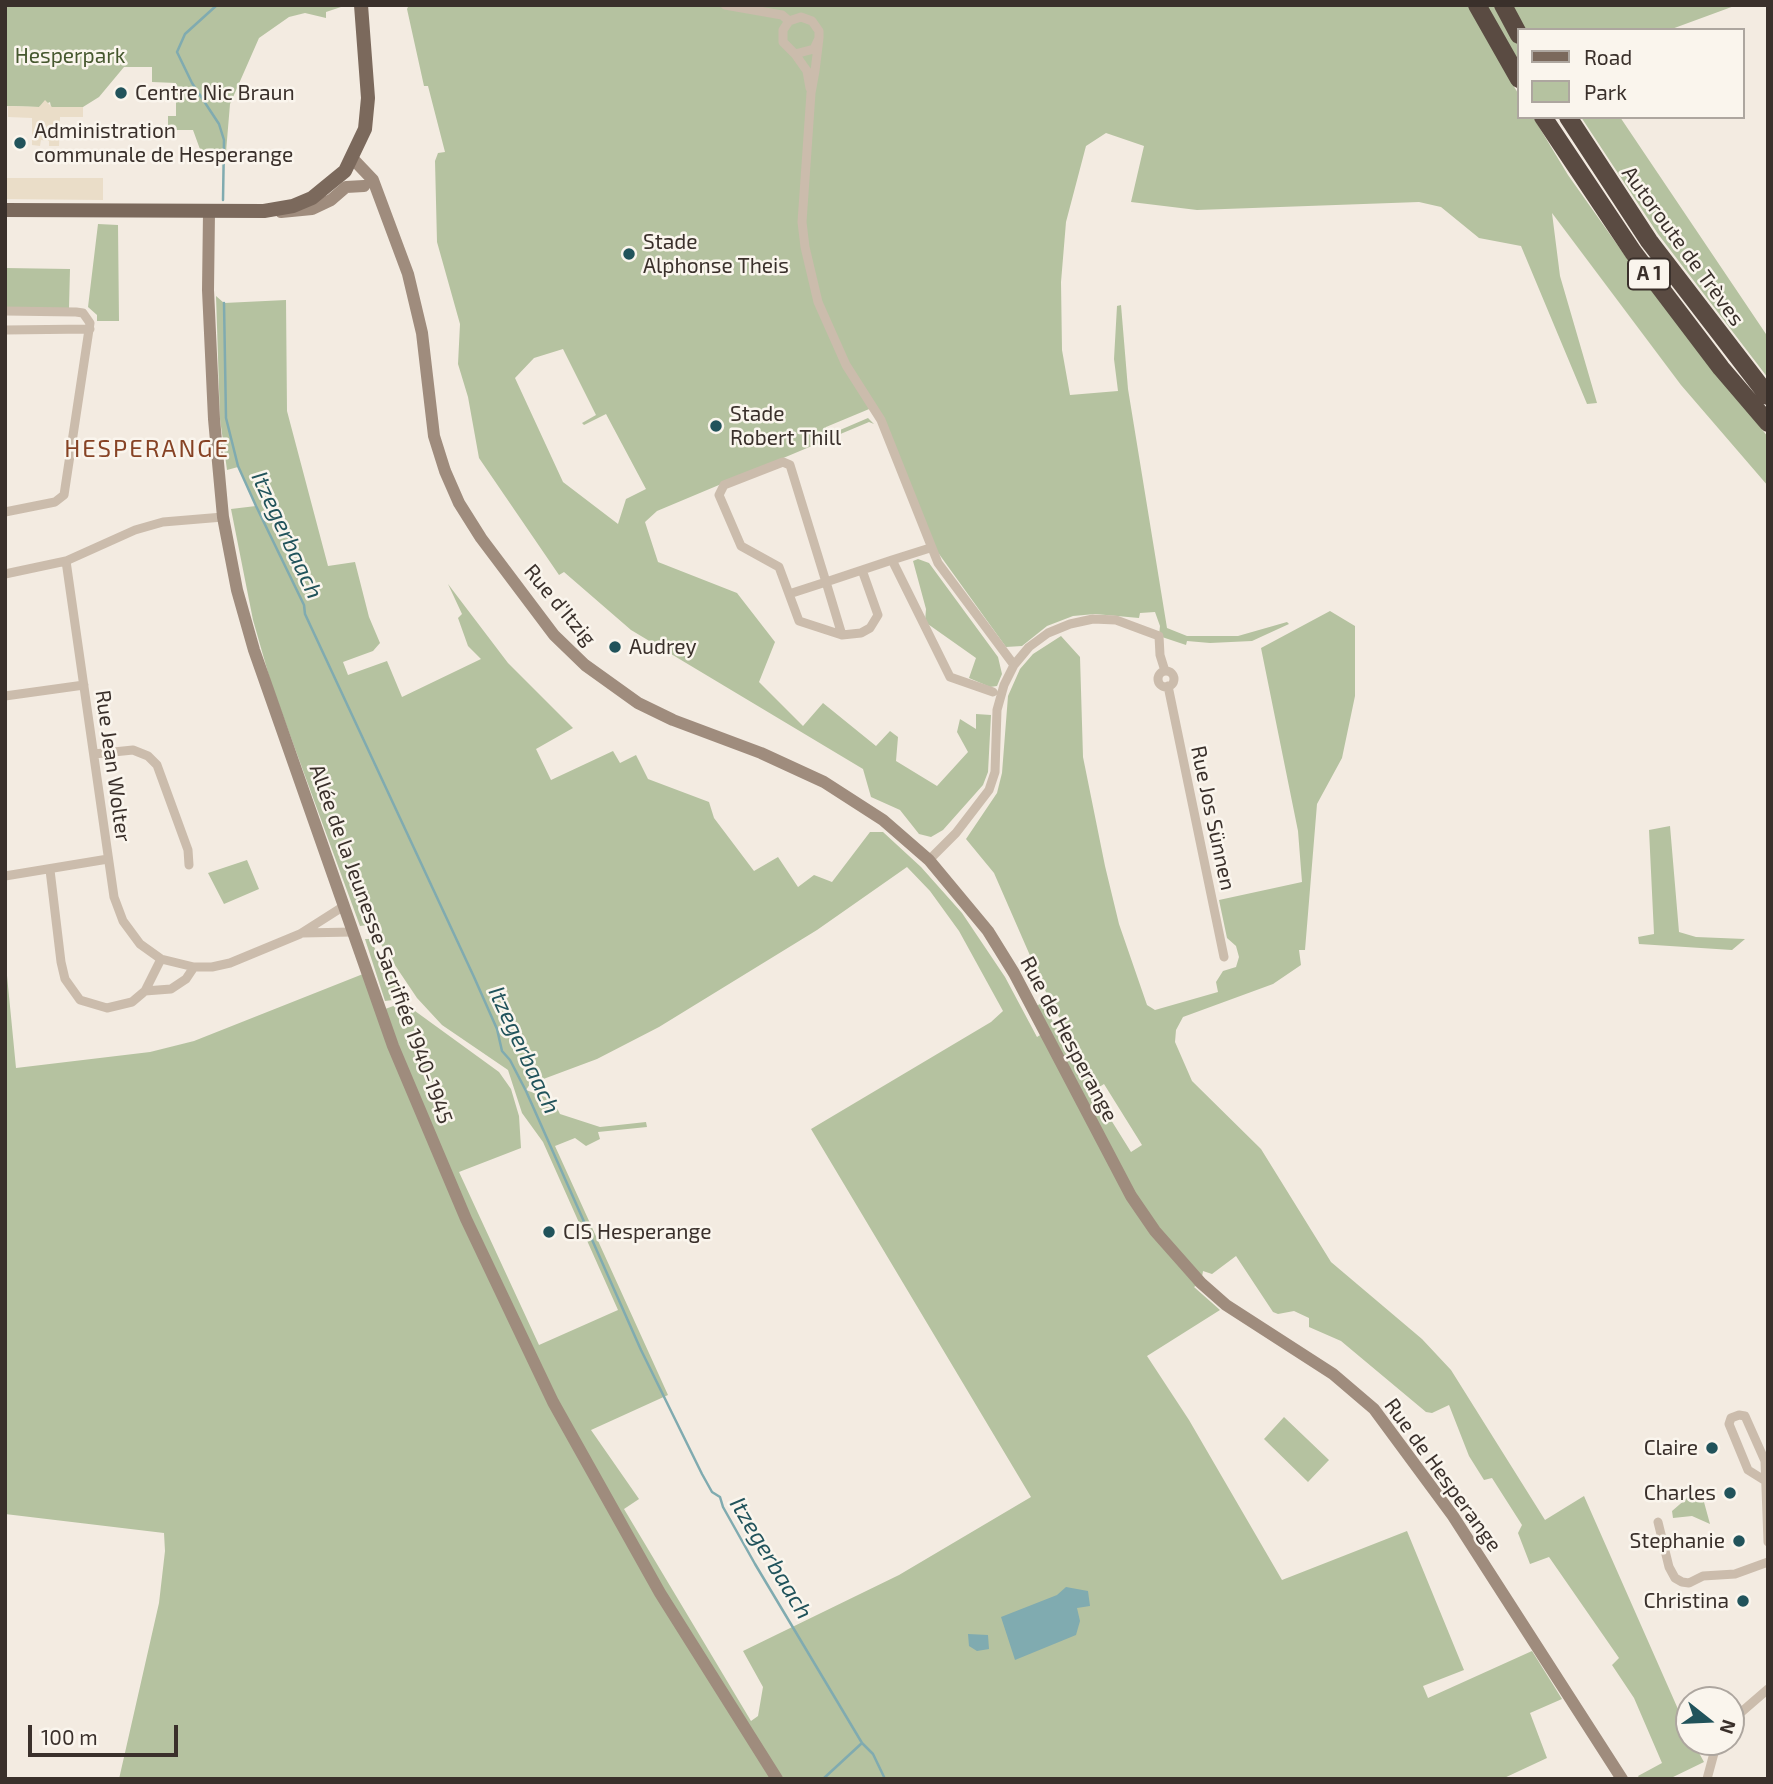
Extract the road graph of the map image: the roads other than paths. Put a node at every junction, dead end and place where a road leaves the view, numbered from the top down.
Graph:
1 (361, 5) edge
2 (725, 5) edge
3 (1477, 5) edge
4 (1503, 5) edge
5 (789, 21) junction
6 (1518, 33) edge
7 (819, 38) junction
8 (796, 54) junction
9 (1516, 73) edge
10 (811, 93) junction
11 (1544, 119) edge
12 (1569, 119) edge
13 (349, 165) junction
14 (364, 186) junction
15 (379, 198) junction
16 (5, 210) edge
17 (264, 211) junction
18 (209, 212) junction
19 (5, 312) edge
20 (89, 329) junction
21 (5, 330) edge
22 (1768, 396) edge
23 (1768, 423) edge
24 (5, 513) edge
25 (223, 517) junction
26 (930, 548) junction
27 (892, 560) junction
28 (66, 561) junction
29 (862, 570) junction
30 (5, 574) edge
31 (826, 582) junction
32 (789, 594) junction
33 (842, 635) junction
34 (1014, 665) junction
35 (84, 685) junction
36 (993, 692) dead end
37 (5, 696) edge
38 (94, 754) junction
39 (108, 859) junction
40 (929, 860) junction
41 (189, 865) dead end
42 (50, 870) junction
43 (5, 876) edge
44 (344, 906) junction
45 (353, 932) junction
46 (300, 934) junction
47 (1224, 957) dead end
48 (161, 959) junction
49 (194, 967) junction
50 (145, 991) junction
51 (1764, 1480) junction
52 (1658, 1522) dead end
53 (1768, 1542) edge
54 (1768, 1562) edge
55 (1764, 1692) edge
56 (1768, 1706) edge
57 (1745, 1709) edge
58 (1713, 1756) edge
59 (777, 1779) edge
60 (1622, 1779) edge
61 (1707, 1779) edge

1 - 13 main road
2 - 5 street
3 - 9 highway
4 - 6 highway
5 - 7 street
5 - 8 street
7 - 8 street
7 - 10 street
8 - 10 street
10 - 26 street
11 - 23 highway, Autoroute de Trèves / A 1
12 - 22 highway, Autoroute de Trèves / A 1
13 - 14 main road, Rue d'Itzig
13 - 15 main road, Rue d'Itzig
13 - 17 main road
14 - 15 main road, Rue d'Itzig
14 - 17 main road
15 - 40 main road, Rue d'Itzig
16 - 18 main road
17 - 18 main road
18 - 25 main road, Allée de la Jeunesse Sacrifiée 1940-1945
19 - 20 street
20 - 21 street
20 - 24 street
25 - 28 street
25 - 44 main road, Allée de la Jeunesse Sacrifiée 1940-1945
26 - 27 street
26 - 34 street
27 - 29 street
27 - 36 street
28 - 30 street
28 - 35 street, Rue Jean Wolter
29 - 31 street
29 - 33 street
31 - 32 street
31 - 32 street
31 - 33 street
32 - 33 street
34 - 40 street
34 - 47 street, Rue Jos Sünnen
35 - 37 street
35 - 38 street, Rue Jean Wolter
38 - 39 street, Rue Jean Wolter
38 - 41 street
39 - 42 street
39 - 48 street, Rue Jean Wolter
40 - 60 main road, Rue de Hesperange
42 - 43 street
42 - 50 street
44 - 45 main road, Allée de la Jeunesse Sacrifiée 1940-1945
44 - 46 street, Rue Jean Wolter
45 - 46 street, Rue Jean Wolter
45 - 59 main road, Allée de la Jeunesse Sacrifiée 1940-1945
46 - 49 street, Rue Jean Wolter
48 - 49 street, Rue Jean Wolter
48 - 50 street
49 - 50 street
51 - 51 street
51 - 53 street
52 - 54 street
55 - 56 street
55 - 57 street
58 - 61 street

